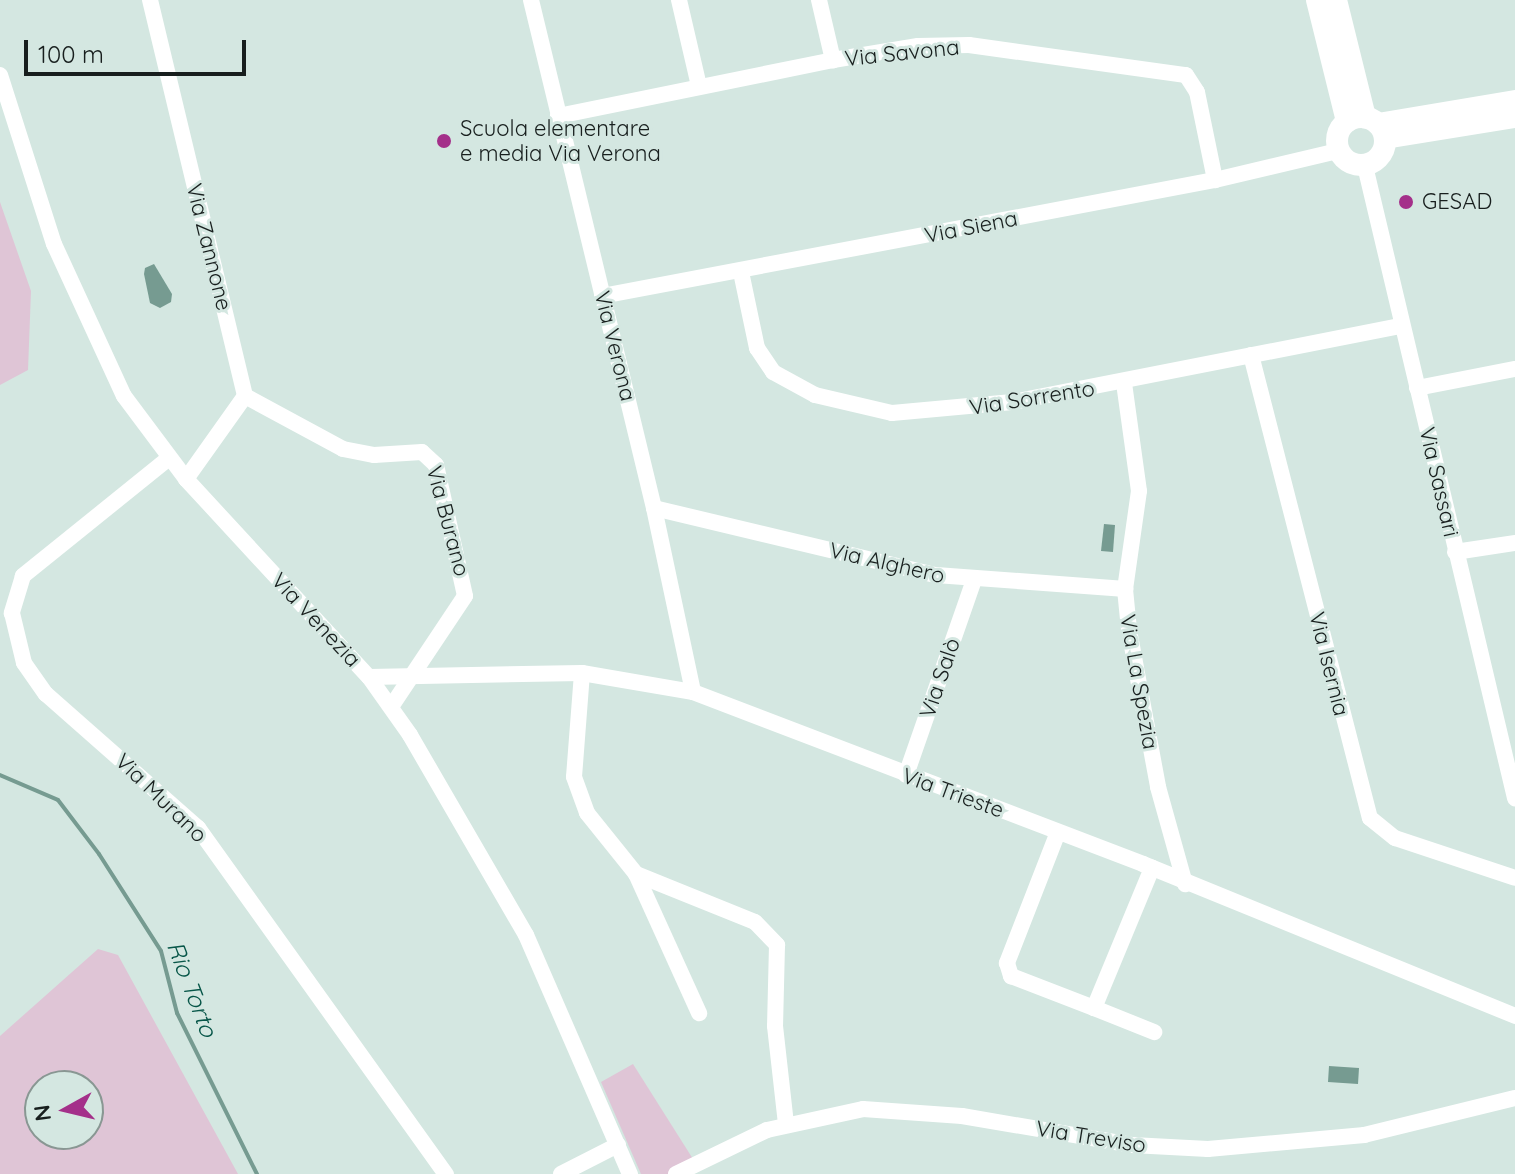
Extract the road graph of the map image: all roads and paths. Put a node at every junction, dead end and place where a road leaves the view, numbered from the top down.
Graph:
1 (150, 0) edge
2 (531, 0) edge
3 (679, 0) edge
4 (819, 0) edge
5 (1317, 0) edge
6 (1336, 0) edge
7 (833, 60) junction
8 (0, 75) edge
9 (699, 86) junction
10 (1515, 101) edge
11 (558, 116) junction
12 (1515, 117) edge
13 (1369, 125) junction
14 (1338, 151) junction
15 (1365, 166) junction
16 (1215, 180) junction
17 (741, 272) junction
18 (602, 296) junction
19 (1401, 326) junction
20 (1251, 355) junction
21 (1515, 369) edge
22 (1124, 383) junction
23 (1417, 388) junction
24 (245, 396) junction
25 (169, 458) junction
26 (186, 479) junction
27 (654, 508) junction
28 (1515, 543) edge
29 (1455, 552) junction
30 (974, 580) junction
31 (1125, 589) junction
32 (582, 673) junction
33 (414, 675) junction
34 (369, 677) junction
35 (693, 692) junction
36 (391, 707) junction
37 (906, 775) junction
38 (1515, 798) edge
39 (1058, 832) junction
40 (1152, 868) junction
41 (636, 874) junction
42 (1515, 878) edge
43 (1185, 884) junction
44 (1094, 1008) junction
45 (699, 1013) dead end
46 (1515, 1016) edge
47 (1154, 1032) dead end
48 (1515, 1098) edge
49 (786, 1124) junction
50 (618, 1145) junction
51 (446, 1174) edge
52 (561, 1174) edge
53 (630, 1174) edge
54 (676, 1174) edge

1 - 24 street, Via Zannone
2 - 11 street, Via Verona
3 - 9 street
4 - 7 street
5 - 13 street
6 - 13 street
7 - 9 street, Via Savona
7 - 16 street, Via Savona
8 - 25 street, Via Venezia
9 - 11 street, Via Savona
10 - 13 street
11 - 18 street, Via Verona
12 - 13 street
13 - 14 street
13 - 15 street
14 - 15 street
14 - 16 street, Via Siena
15 - 19 street, Via Sassari
16 - 17 street, Via Siena
17 - 18 street, Via Siena
17 - 22 street, Via Sorrento
18 - 27 street, Via Verona
19 - 20 street, Via Sorrento
19 - 23 street, Via Sassari
20 - 22 street, Via Sorrento
20 - 42 street, Via Isernia
21 - 23 street
22 - 31 street, Via La Spezia
23 - 29 street, Via Sassari
24 - 26 street
24 - 33 street, Via Burano
25 - 26 street, Via Venezia
25 - 51 street, Via Murano
26 - 34 street, Via Venezia
27 - 30 street, Via Alghero
27 - 35 street, Via Verona
28 - 29 street
29 - 38 street, Via Sassari
30 - 31 street, Via Alghero
30 - 37 street, Via Salò
31 - 43 street, Via La Spezia
32 - 33 street, Via Trieste
32 - 35 street, Via Trieste
32 - 41 street
33 - 34 street, Via Trieste
33 - 36 street, Via Burano
34 - 36 street, Via Venezia
35 - 37 street, Via Trieste
36 - 50 street, Via Venezia
37 - 39 street, Via Trieste
39 - 40 street, Via Trieste
39 - 44 street
40 - 43 street, Via Trieste
40 - 44 street
41 - 45 street
41 - 49 street
43 - 46 street, Via Trieste
44 - 47 street
48 - 49 street, Via Treviso
49 - 54 street, Via Treviso
50 - 52 street
50 - 53 street, Via Venezia

